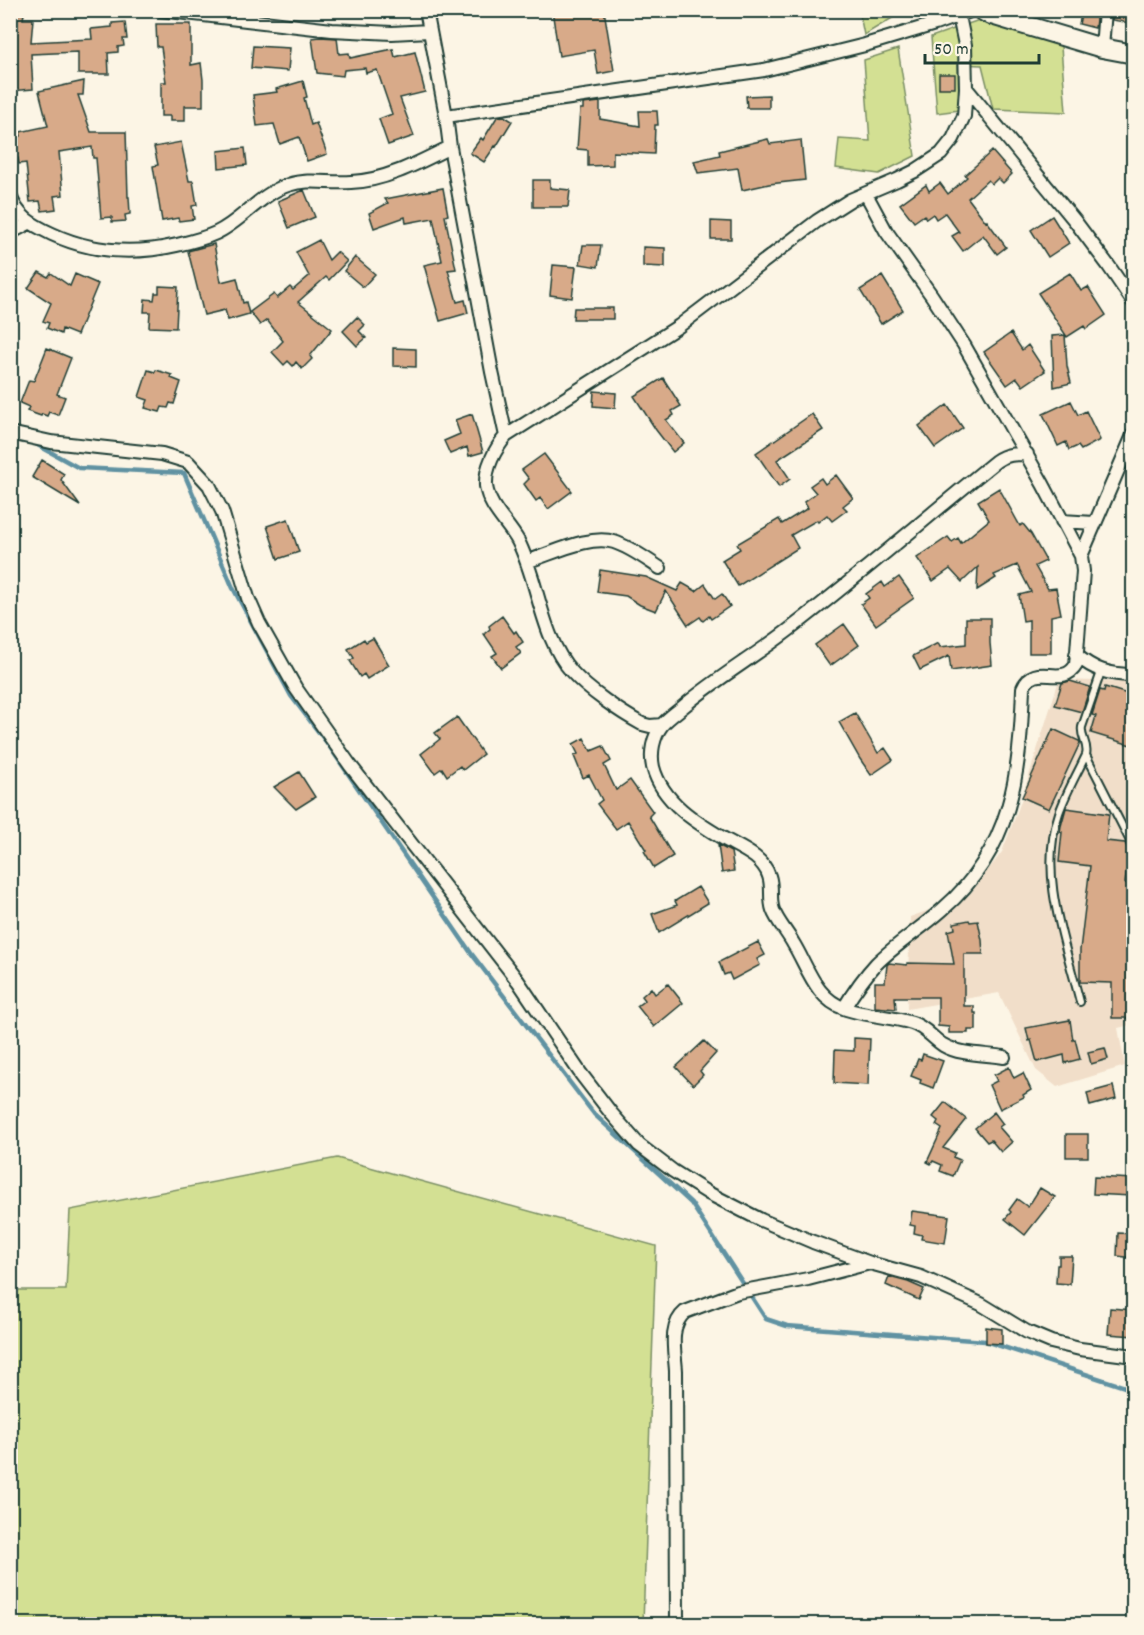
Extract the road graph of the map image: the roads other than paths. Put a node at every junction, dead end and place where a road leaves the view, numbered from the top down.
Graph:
1 (160, 10) edge
2 (426, 10) edge
3 (973, 10) edge
4 (981, 10) edge
5 (1105, 10) edge
6 (959, 16) junction
7 (429, 31) junction
8 (1102, 48) junction
9 (1134, 54) edge
10 (966, 88) junction
11 (446, 116) junction
12 (450, 147) junction
13 (866, 194) junction
14 (10, 195) edge
15 (29, 223) junction
16 (10, 233) edge
17 (1134, 303) edge
18 (10, 432) edge
19 (1134, 433) edge
20 (506, 436) junction
21 (1027, 454) junction
22 (1062, 521) junction
23 (1094, 523) junction
24 (1081, 556) junction
25 (528, 561) junction
26 (660, 568) dead end
27 (1076, 655) junction
28 (1101, 672) junction
29 (1134, 675) edge
30 (662, 725) junction
31 (1086, 755) junction
32 (1134, 849) edge
33 (1080, 1002) dead end
34 (844, 1008) junction
35 (1004, 1057) dead end
36 (870, 1263) junction
37 (1134, 1356) edge
38 (677, 1624) edge

1 - 7 street
2 - 7 street
3 - 6 street
4 - 8 street
5 - 8 street
6 - 10 street
6 - 11 street
7 - 11 street
8 - 9 street
10 - 13 street
10 - 17 street
11 - 12 street
12 - 15 street
12 - 20 street
13 - 20 street
13 - 21 street
14 - 15 street
15 - 16 street
18 - 36 street
19 - 23 street
20 - 25 street
21 - 22 street
21 - 30 street
22 - 23 street
22 - 24 street
23 - 24 street
24 - 27 street
25 - 26 street
25 - 30 street
27 - 28 street
27 - 34 street
28 - 29 street
28 - 31 lane
30 - 34 street
31 - 32 lane
31 - 33 lane
34 - 35 street
36 - 37 street
36 - 38 street

